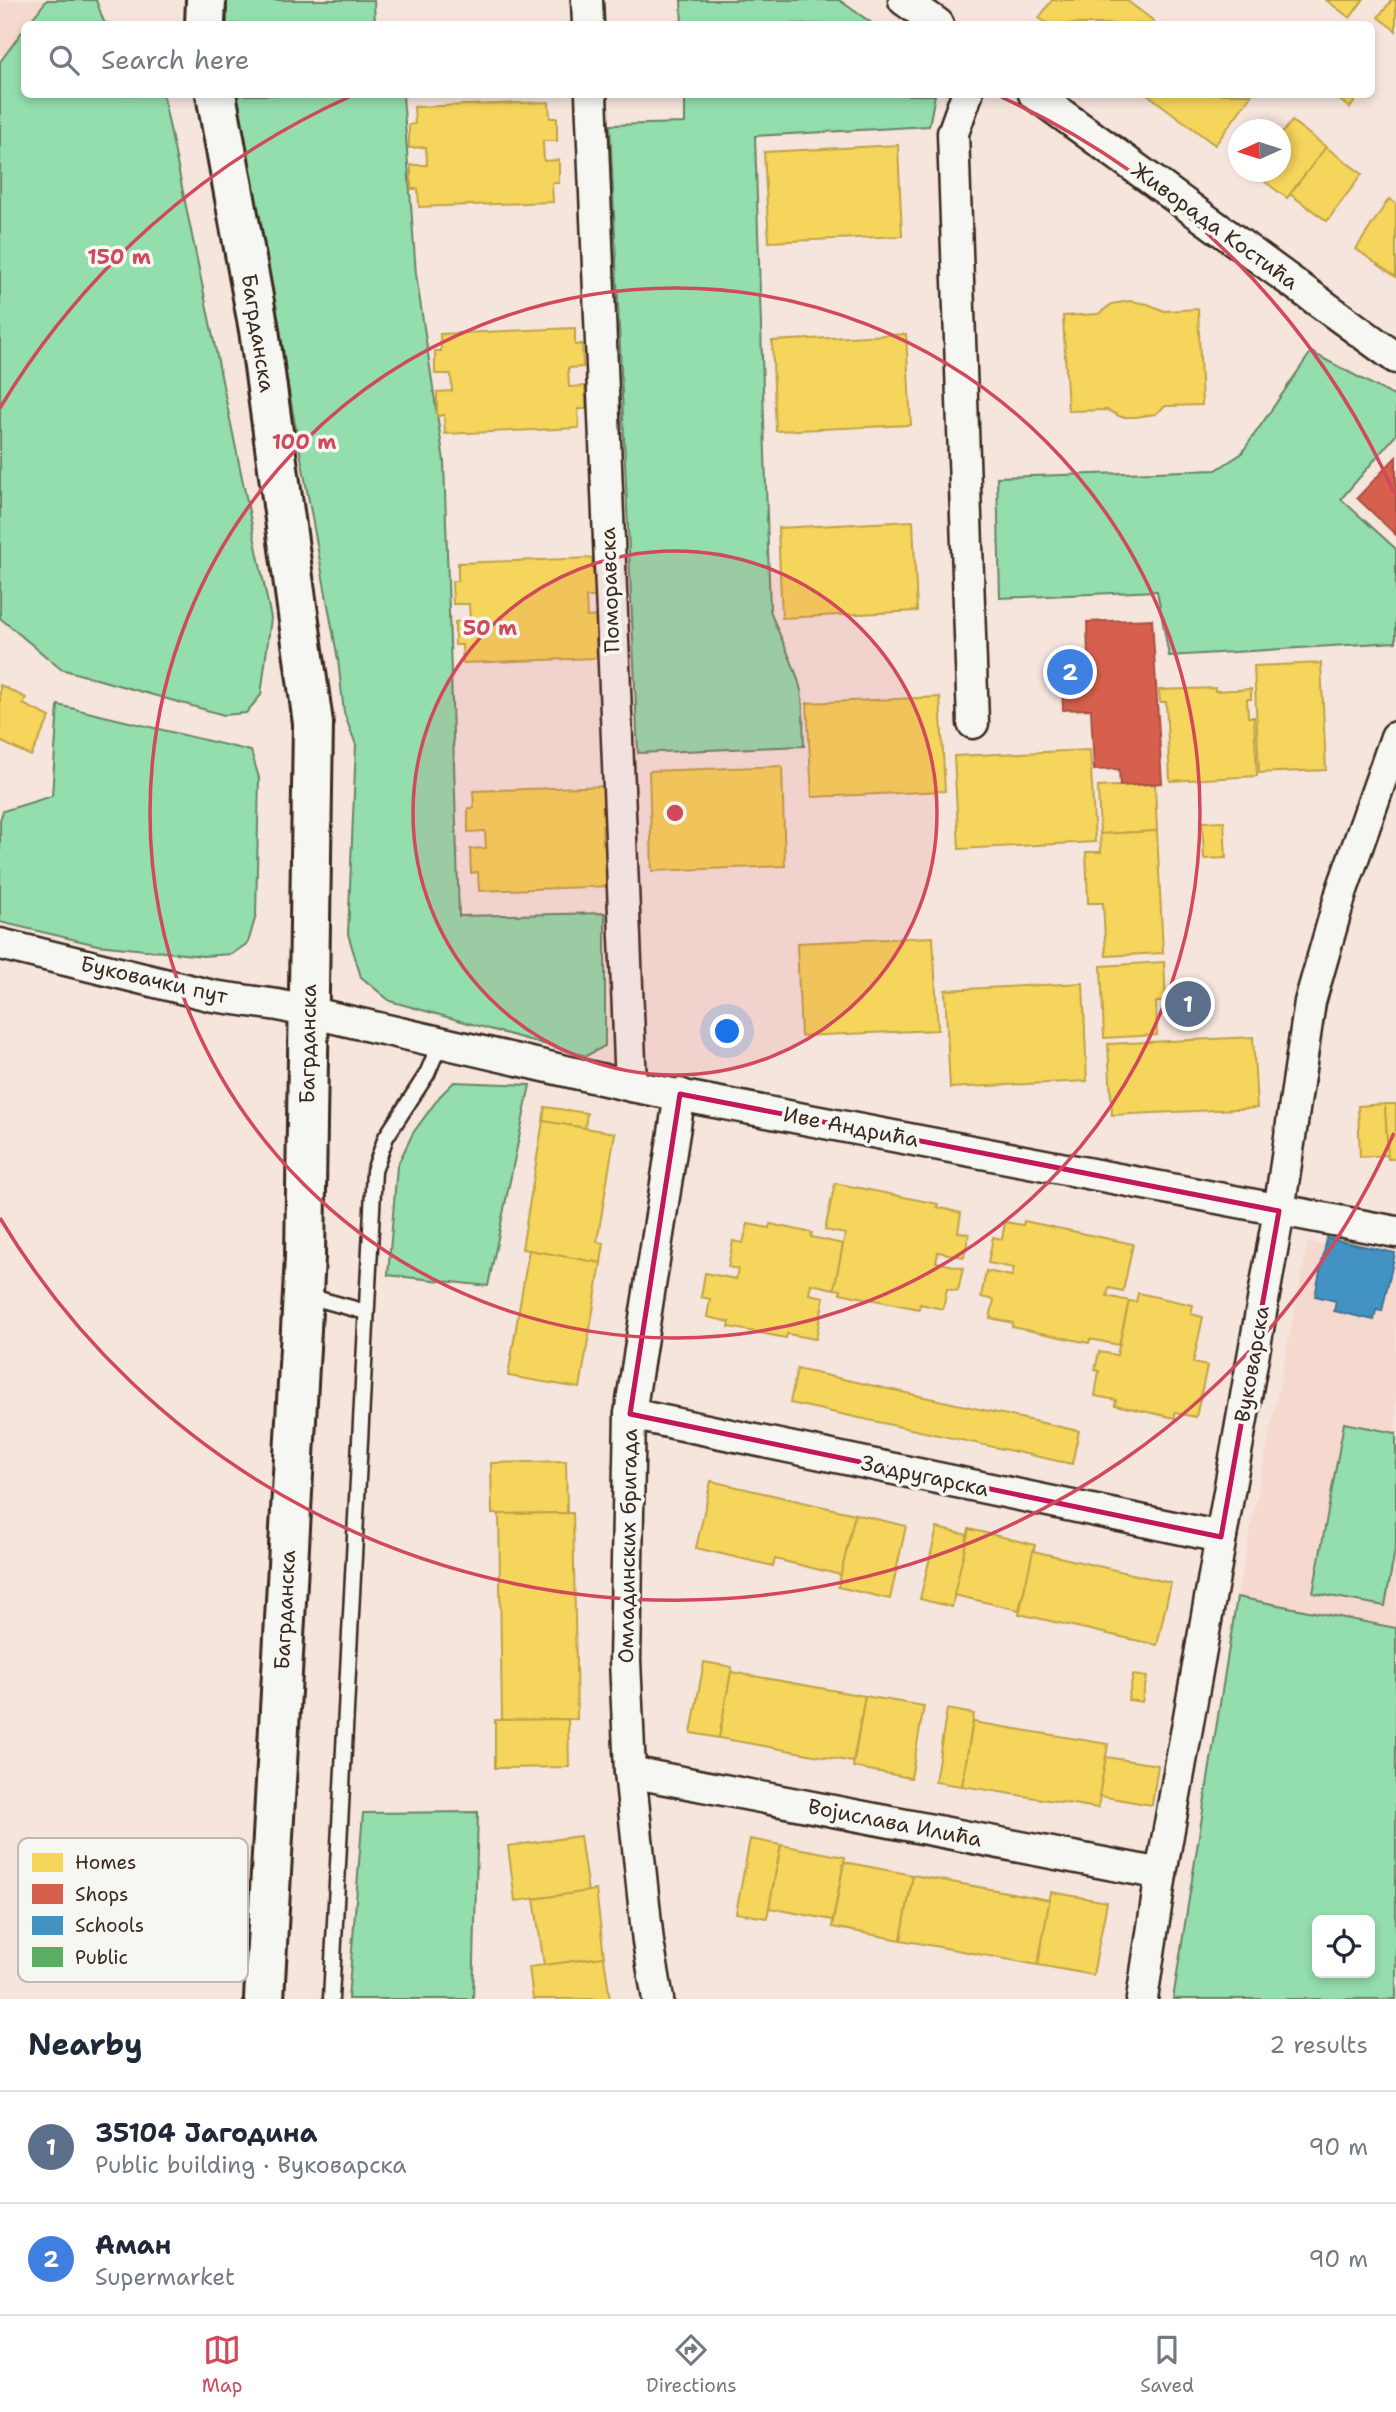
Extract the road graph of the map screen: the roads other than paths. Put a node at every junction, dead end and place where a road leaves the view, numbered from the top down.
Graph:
1 (206, 0) edge
2 (587, 0) edge
3 (904, 0) edge
4 (205, 21) edge
5 (588, 21) edge
6 (934, 21) edge
7 (217, 98) edge
8 (591, 98) edge
9 (966, 98) edge
10 (1039, 98) edge
11 (1396, 358) edge
12 (973, 723) dead end
13 (1396, 737) edge
14 (1388, 782) edge
15 (0, 944) edge
16 (309, 1013) junction
17 (440, 1043) junction
18 (631, 1086) junction
19 (680, 1094) junction
20 (1279, 1211) junction
21 (1396, 1231) edge
22 (303, 1295) junction
23 (366, 1312) junction
24 (630, 1414) junction
25 (1220, 1537) junction
26 (630, 1772) junction
27 (1161, 1874) junction
28 (264, 1999) edge
29 (331, 1999) edge
30 (658, 1999) edge
31 (1142, 1999) edge

1 - 4 main road
2 - 5 street
3 - 6 street
7 - 16 main road, Багрданска
8 - 18 street, Поморавска
9 - 12 street
10 - 11 street, Живорада Костића
13 - 14 street, Вуковарска
14 - 20 street, Вуковарска
15 - 16 street, Буковачки пут
16 - 17 street, Иве Андрића
16 - 22 main road, Багрданска
17 - 18 street, Иве Андрића
17 - 23 lane
18 - 19 street, Иве Андрића
19 - 20 street, Иве Андрића
19 - 24 street, Омладинских бригада
20 - 21 street, Иве Андрића
20 - 25 street, Вуковарска
22 - 23 lane
22 - 28 main road, Багрданска
23 - 29 lane
24 - 25 street, Задругарска
24 - 26 street, Омладинских бригада
25 - 27 street, Вуковарска
26 - 27 street, Војислава Илића
26 - 30 street, Омладинских бригада
27 - 31 street, Вуковарска

